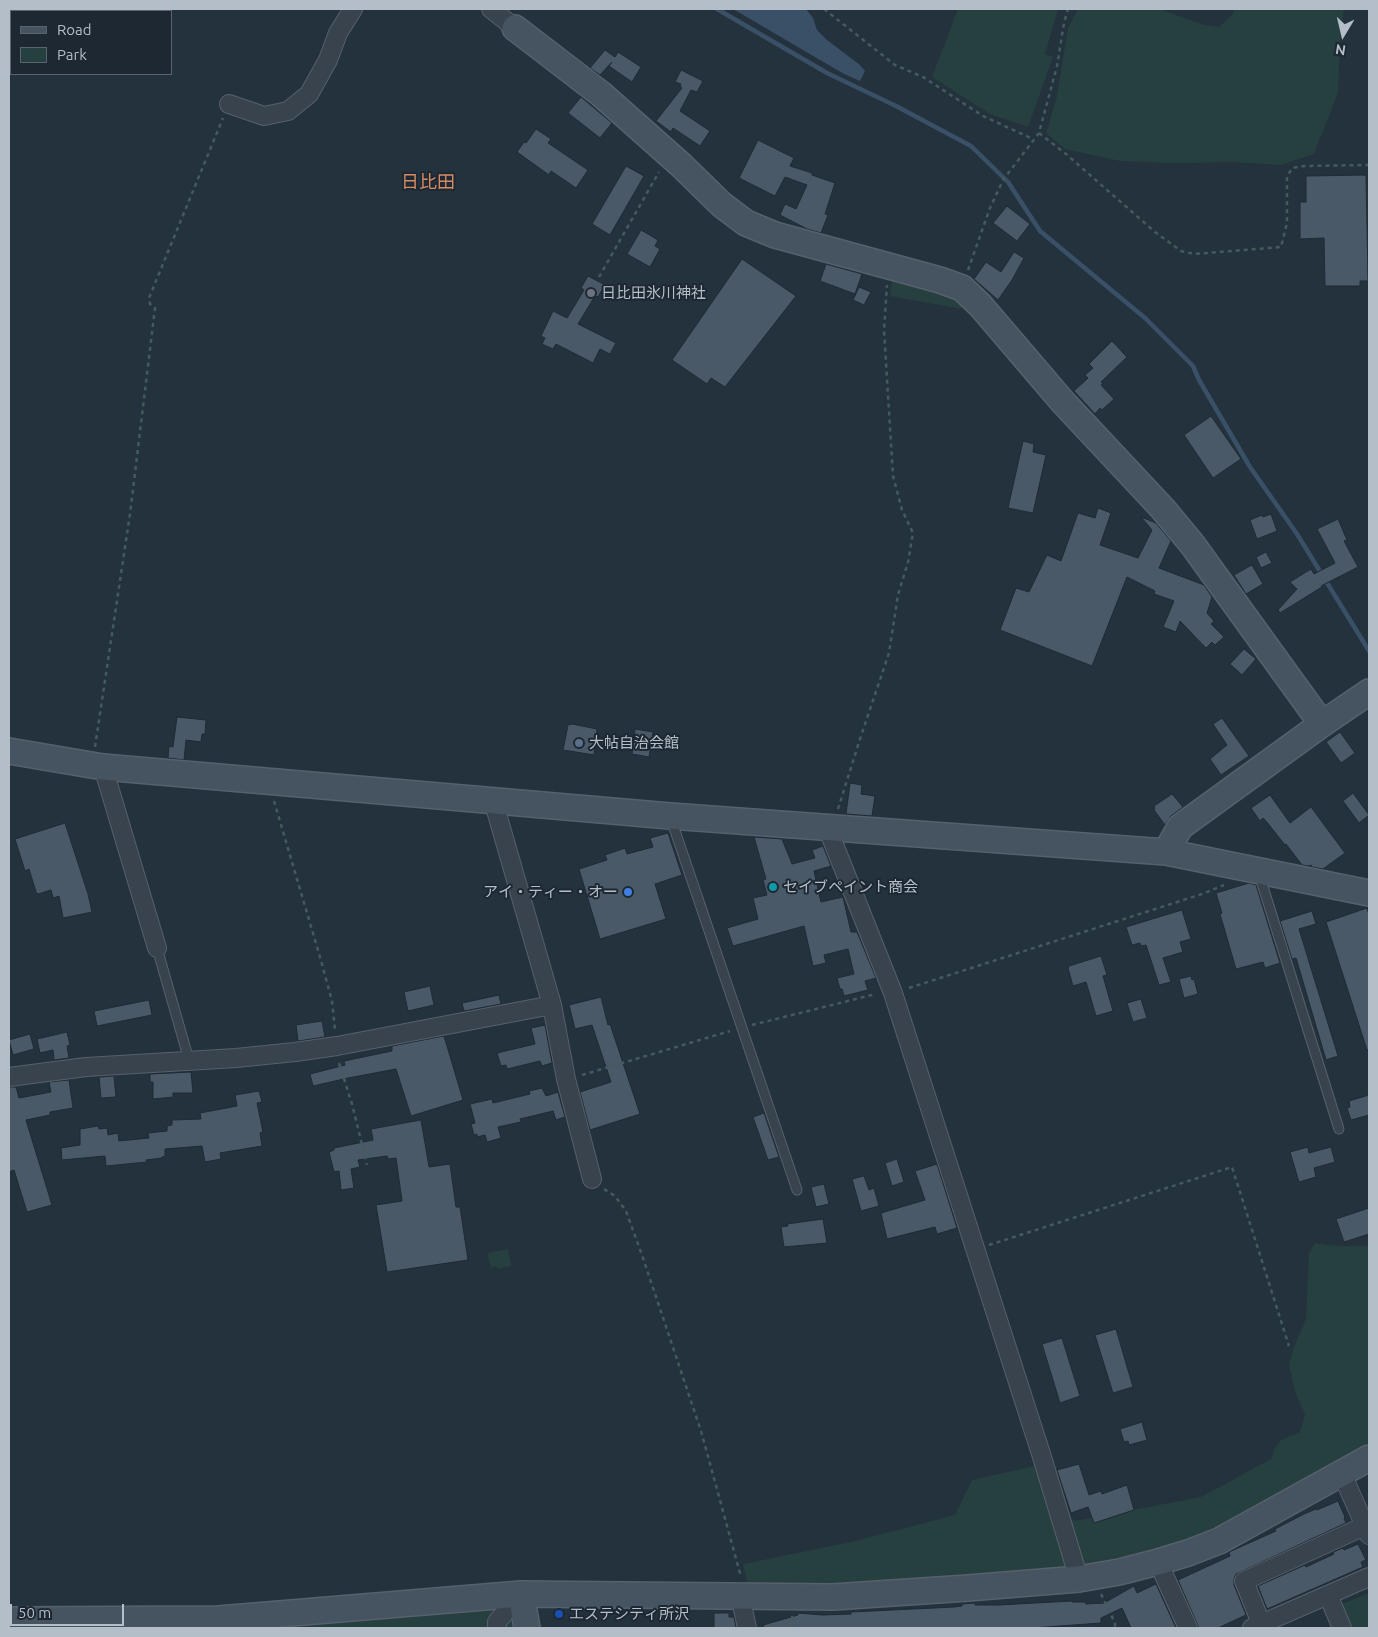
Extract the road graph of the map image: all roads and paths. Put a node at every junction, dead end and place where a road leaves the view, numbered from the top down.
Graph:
1 (353, 9) edge
2 (491, 9) edge
3 (824, 9) edge
4 (1068, 9) edge
5 (515, 28) joint
6 (229, 104) joint
7 (1039, 133) junction
8 (1033, 139) junction
9 (664, 151) junction
10 (1369, 164) edge
11 (889, 266) junction
12 (599, 277) dead end
13 (962, 288) junction
14 (1369, 692) edge
15 (1322, 724) junction
16 (9, 752) edge
17 (98, 766) junction
18 (268, 781) junction
19 (493, 800) junction
20 (670, 816) junction
21 (830, 827) junction
22 (1166, 852) junction
23 (1258, 869) junction
24 (1226, 884) dead end
25 (1369, 893) edge
26 (157, 948) joint
27 (892, 992) junction
28 (552, 1005) junction
29 (741, 1028) junction
30 (337, 1046) junction
31 (189, 1060) junction
32 (9, 1076) edge
33 (566, 1080) junction
34 (1339, 1129) dead end
35 (367, 1165) dead end
36 (592, 1179) joint
37 (797, 1190) dead end
38 (976, 1250) junction
39 (1289, 1346) dead end
40 (1369, 1458) edge
41 (1342, 1474) junction
42 (1368, 1528) edge
43 (1158, 1562) junction
44 (1369, 1577) edge
45 (1088, 1582) junction
46 (742, 1595) junction
47 (1328, 1595) junction
48 (514, 1603) junction
49 (9, 1620) edge
50 (1259, 1627) edge
51 (497, 1628) edge
52 (527, 1628) edge
53 (747, 1628) edge
54 (1115, 1628) edge
55 (1188, 1628) edge
56 (1342, 1628) edge

1 - 6 street
2 - 5 street
3 - 8 path
4 - 7 path
5 - 9 street
6 - 17 path
7 - 8 path
7 - 10 path
8 - 13 path
9 - 11 street
9 - 12 path
11 - 13 street
11 - 21 path
13 - 15 street
14 - 15 street
15 - 22 street
16 - 17 street
17 - 18 street
17 - 26 street
18 - 19 street
18 - 30 path
19 - 20 street
19 - 28 street
20 - 21 street
20 - 29 lane
21 - 22 street
21 - 27 street
22 - 23 street
23 - 25 street
23 - 34 lane
24 - 27 path
26 - 31 lane
27 - 29 path
27 - 38 street
28 - 30 street
28 - 33 street
29 - 33 path
29 - 37 lane
30 - 31 street
30 - 35 path
31 - 32 street
33 - 36 street
36 - 46 path
38 - 39 path
38 - 45 street
40 - 41 street
41 - 42 street
41 - 43 street
42 - 50 street
43 - 45 street
43 - 55 street
44 - 47 street
45 - 46 street
45 - 54 path
46 - 48 street
46 - 53 street
47 - 50 street
47 - 56 street
48 - 49 street
48 - 51 street
48 - 52 street

